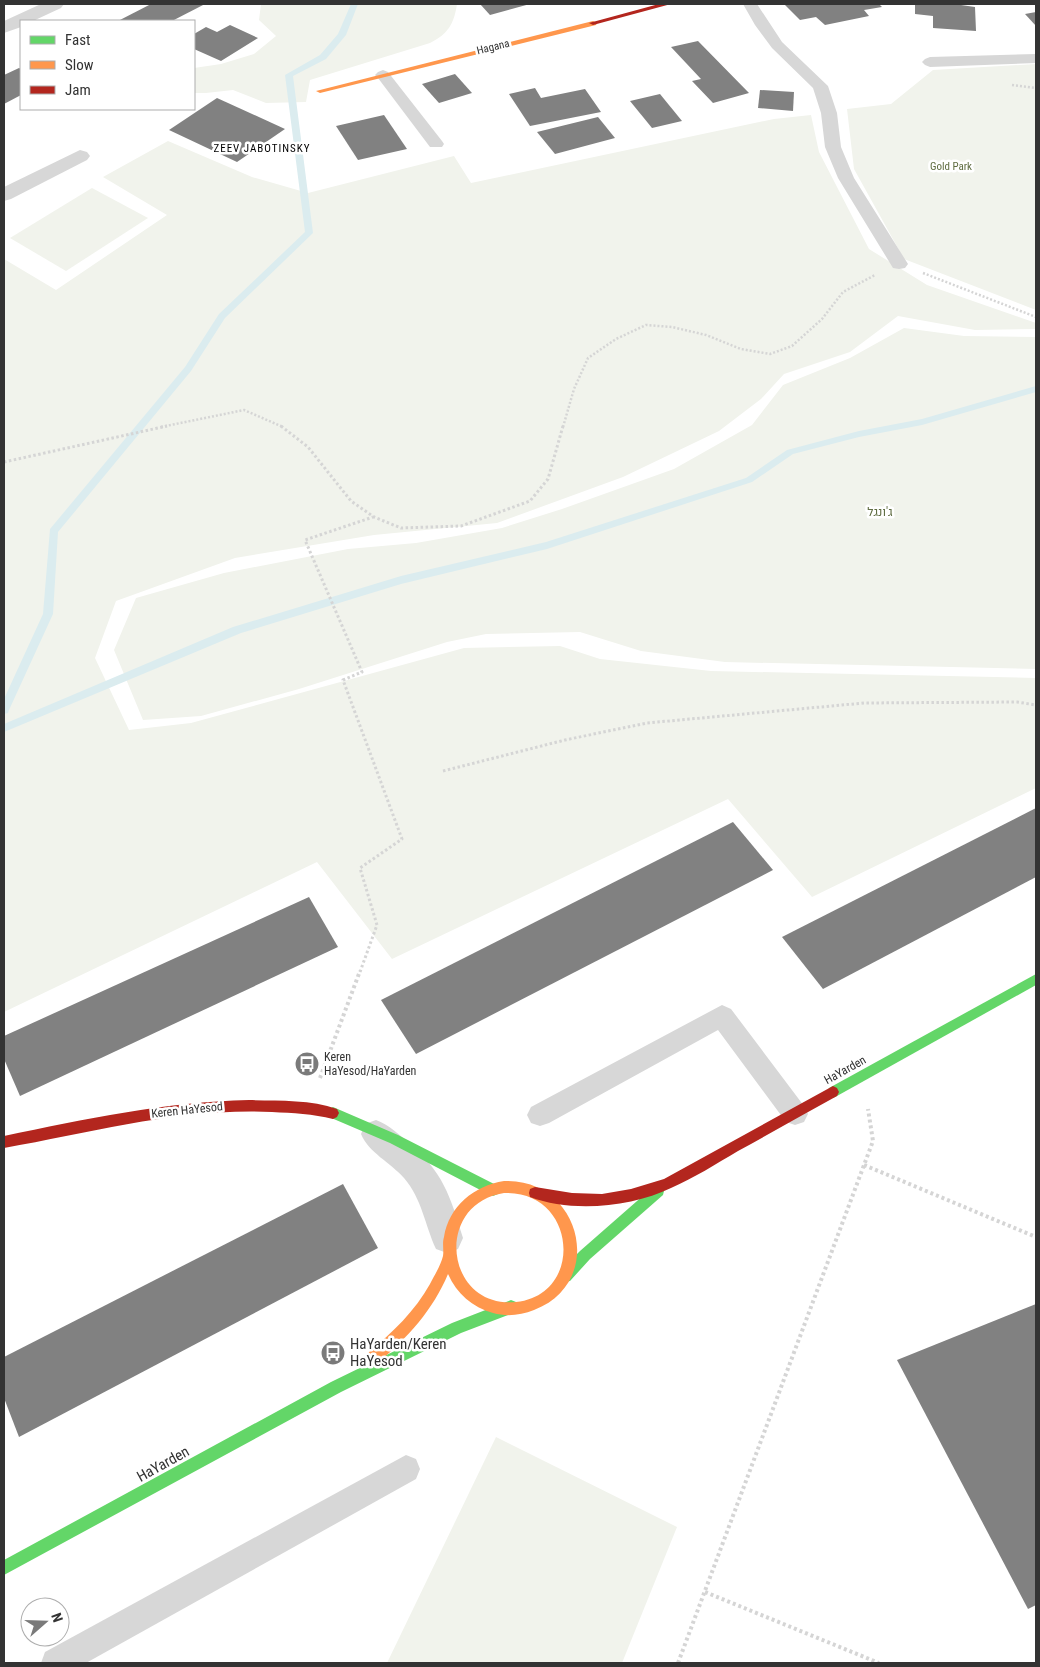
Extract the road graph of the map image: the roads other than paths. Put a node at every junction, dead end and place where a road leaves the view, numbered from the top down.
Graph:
1 (54, 4) edge
2 (667, 4) edge
3 (750, 4) edge
4 (20, 20) edge
5 (21, 20) edge
6 (4, 28) edge
7 (1036, 58) edge
8 (930, 62) dead end
9 (383, 75) junction
10 (320, 91) dead end
11 (436, 144) dead end
12 (80, 156) dead end
13 (4, 195) edge
14 (899, 264) road end
15 (1036, 979) edge
16 (540, 1114) dead end
17 (794, 1114) junction
18 (369, 1128) junction
19 (4, 1142) edge
20 (667, 1184) junction
21 (493, 1190) junction
22 (535, 1192) junction
23 (448, 1249) junction
24 (565, 1276) junction
25 (511, 1307) junction
26 (336, 1387) junction
27 (406, 1469) dead end
28 (4, 1568) edge
29 (56, 1663) edge

1 - 5 street
2 - 9 street, Hagana
3 - 14 lane
4 - 6 street
7 - 8 lane
9 - 10 street, Hagana
9 - 11 lane
12 - 13 street
15 - 17 street, HaYarden
16 - 17 lane
17 - 20 street, HaYarden
18 - 19 street, Keren HaYesod
18 - 21 street, Keren HaYesod
18 - 23 street, Keren HaYesod
20 - 22 street, HaYarden
20 - 24 street, HaYarden
21 - 22 street
21 - 23 street
22 - 24 street
23 - 25 street
23 - 26 street, HaYarden
24 - 25 street
25 - 26 street, HaYarden
26 - 28 street, HaYarden
27 - 29 lane

